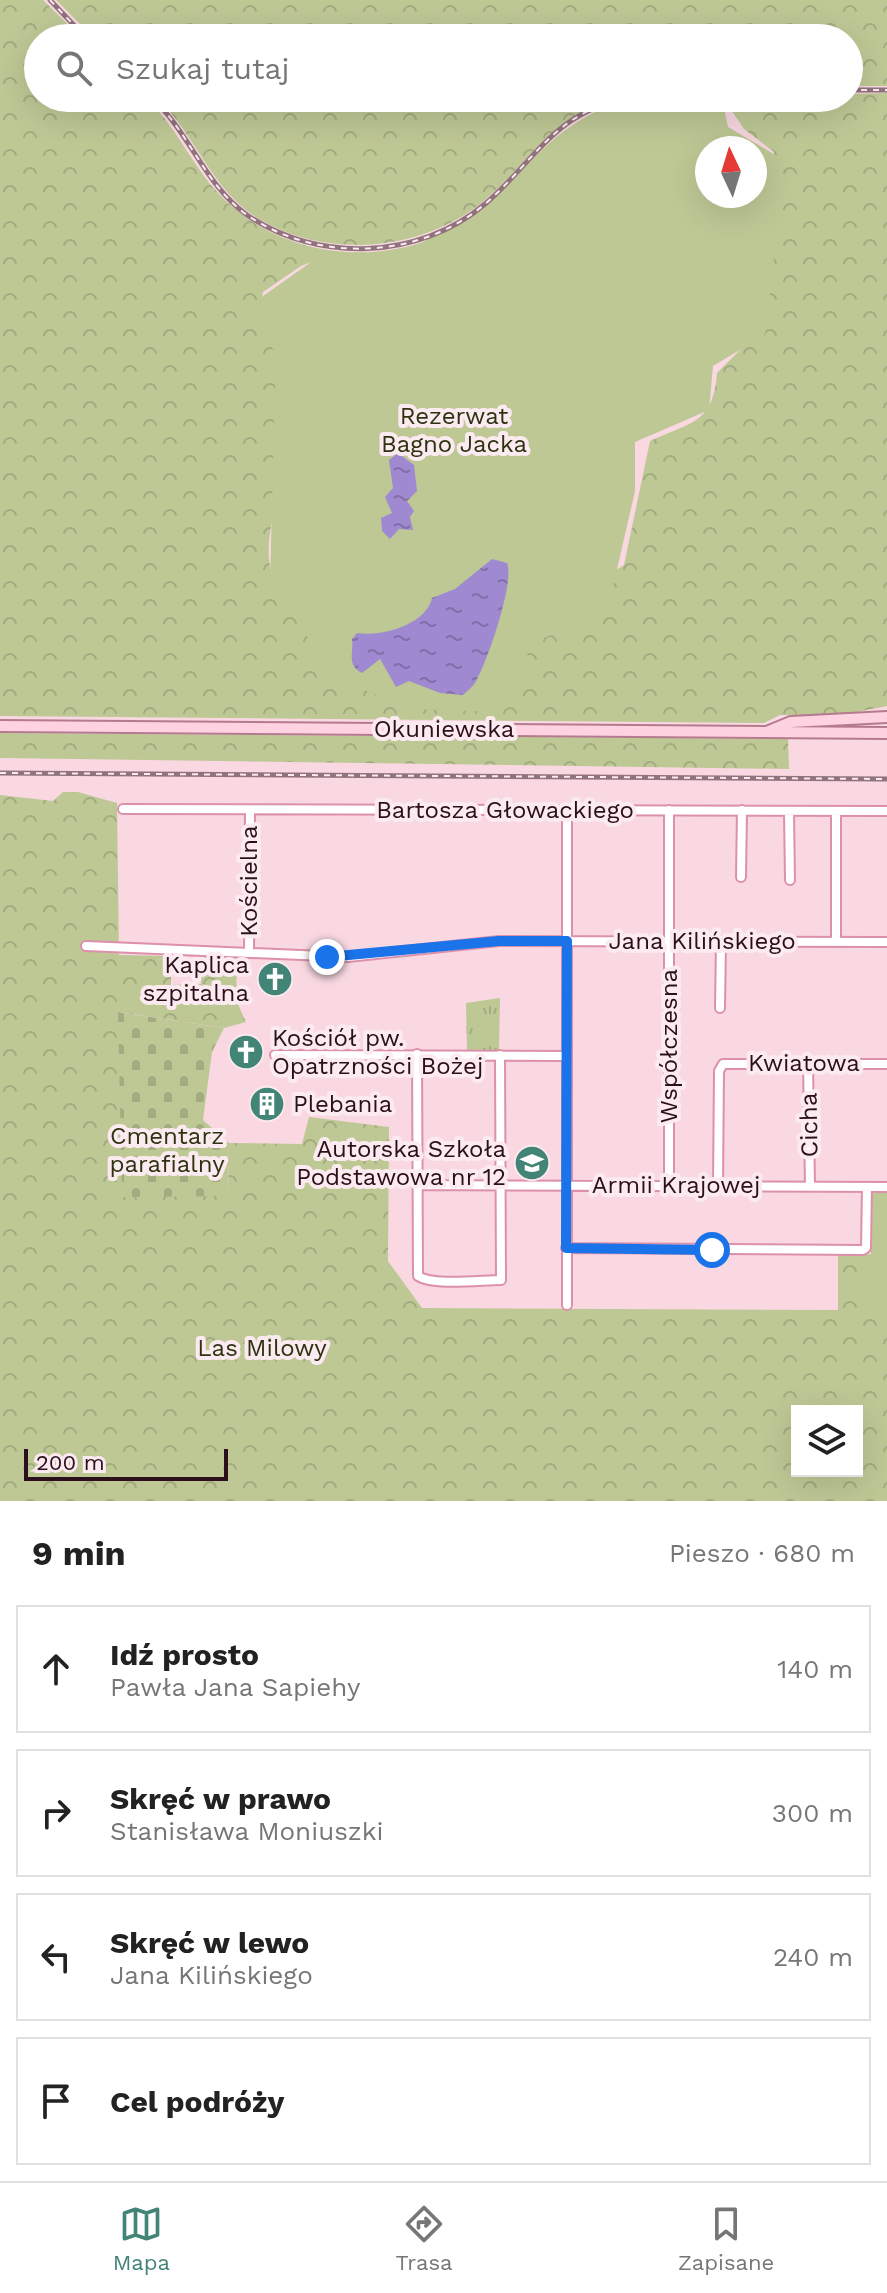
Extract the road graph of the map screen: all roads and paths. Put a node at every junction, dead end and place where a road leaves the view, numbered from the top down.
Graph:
1 (887, 717) edge
2 (0, 726) edge
3 (767, 732) junction
4 (887, 733) edge
5 (123, 809) dead end
6 (250, 810) junction
7 (567, 810) junction
8 (669, 810) junction
9 (742, 810) junction
10 (789, 811) junction
11 (836, 811) junction
12 (887, 811) edge
13 (741, 877) dead end
14 (790, 880) dead end
15 (567, 941) junction
16 (669, 941) junction
17 (721, 941) junction
18 (836, 942) junction
19 (887, 942) edge
20 (86, 946) dead end
21 (249, 952) junction
22 (720, 1008) dead end
23 (417, 1054) junction
24 (275, 1055) dead end
25 (500, 1055) junction
26 (567, 1056) junction
27 (808, 1063) junction
28 (887, 1064) edge
29 (418, 1185) junction
30 (500, 1185) junction
31 (566, 1185) junction
32 (669, 1186) junction
33 (718, 1186) junction
34 (810, 1186) junction
35 (867, 1187) junction
36 (887, 1187) edge
37 (566, 1248) junction
38 (567, 1305) dead end

1 - 3 main road
2 - 3 main road, Okuniewska
3 - 4 main road, Okuniewska
5 - 6 street, Bartosza Głowackiego
6 - 7 street, Bartosza Głowackiego
6 - 21 street, Kościelna
7 - 8 street, Bartosza Głowackiego
7 - 15 street
8 - 9 street, Bartosza Głowackiego
8 - 16 street, Współczesna
9 - 10 street, Bartosza Głowackiego
9 - 13 street
10 - 11 street, Bartosza Głowackiego
10 - 14 street
11 - 12 street, Bartosza Głowackiego
11 - 18 street
15 - 16 street, Jana Kilińskiego
15 - 21 street, Jana Kilińskiego
15 - 26 street
16 - 17 street, Jana Kilińskiego
16 - 32 street, Współczesna
17 - 18 street, Jana Kilińskiego
17 - 22 street
18 - 19 street, Jana Kilińskiego
20 - 21 street, Jana Kilińskiego
23 - 24 street
23 - 25 street
23 - 29 street
25 - 26 street
25 - 30 street
26 - 31 street
27 - 28 street, Kwiatowa
27 - 33 street, Kwiatowa
27 - 34 street, Cicha
29 - 30 street, Armii Krajowej
29 - 30 street
30 - 31 street, Armii Krajowej
31 - 32 street, Armii Krajowej
31 - 37 street
32 - 33 street, Armii Krajowej
33 - 34 street, Armii Krajowej
34 - 35 street, Armii Krajowej
35 - 36 street, Armii Krajowej
35 - 37 street
37 - 38 street

